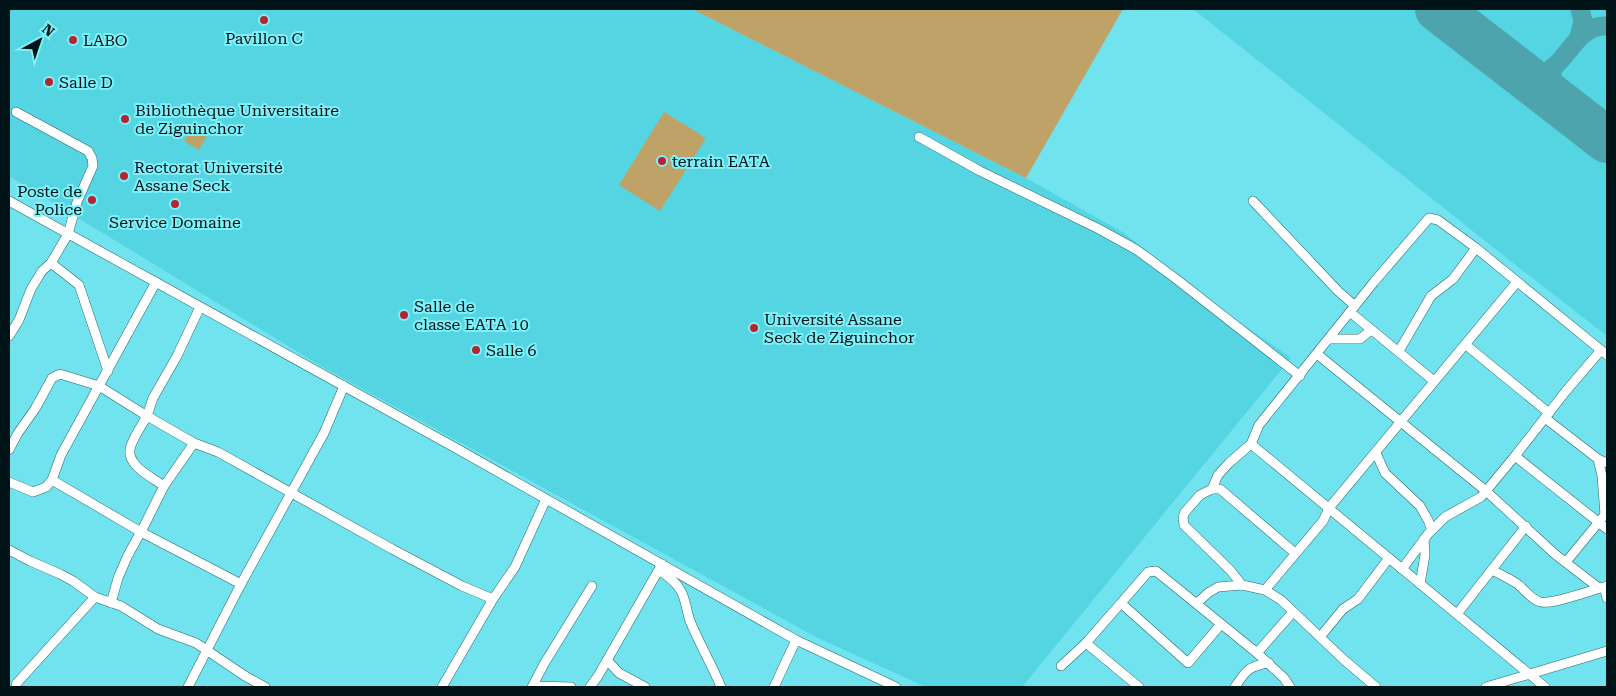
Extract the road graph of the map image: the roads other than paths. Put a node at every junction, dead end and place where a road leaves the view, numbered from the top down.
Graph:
1 (16, 112) dead end
2 (918, 137) dead end
3 (9, 201) edge
4 (1252, 201) dead end
5 (68, 234) junction
6 (1476, 248) junction
7 (51, 263) junction
8 (156, 282) junction
9 (1517, 282) junction
10 (200, 307) junction
11 (1352, 309) junction
12 (1371, 330) junction
13 (9, 336) edge
14 (1329, 338) junction
15 (1466, 345) junction
16 (1399, 352) junction
17 (1604, 353) edge
18 (1317, 354) junction
19 (108, 371) junction
20 (1300, 376) junction
21 (1434, 381) junction
22 (99, 386) junction
23 (344, 386) junction
24 (1547, 415) junction
25 (147, 416) junction
26 (1401, 423) junction
27 (194, 443) junction
28 (1250, 444) junction
29 (9, 450) edge
30 (1376, 453) junction
31 (1515, 456) junction
32 (1598, 458) junction
33 (1607, 463) edge
34 (1605, 473) edge
35 (52, 480) junction
36 (9, 482) edge
37 (164, 486) junction
38 (1212, 489) junction
39 (1486, 491) junction
40 (292, 492) junction
41 (546, 499) junction
42 (1605, 500) edge
43 (1329, 508) junction
44 (1604, 516) edge
45 (1526, 526) junction
46 (1607, 529) edge
47 (1432, 530) junction
48 (142, 532) junction
49 (1424, 539) junction
50 (9, 550) edge
51 (1296, 552) junction
52 (1389, 558) junction
53 (1566, 562) junction
54 (661, 567) junction
55 (1402, 569) junction
56 (1492, 570) junction
57 (241, 584) junction
58 (1420, 584) junction
59 (1242, 585) junction
60 (592, 586) dead end
61 (1604, 587) edge
62 (1265, 590) junction
63 (95, 597) junction
64 (1607, 598) edge
65 (493, 599) junction
66 (111, 602) junction
67 (1122, 604) junction
68 (1197, 604) junction
69 (1293, 612) junction
70 (1457, 614) junction
71 (1221, 624) junction
72 (1320, 637) junction
73 (796, 640) junction
74 (1086, 643) junction
75 (207, 650) junction
76 (1607, 651) edge
77 (1257, 653) junction
78 (607, 660) junction
79 (1269, 663) junction
80 (1062, 666) dead end
81 (1530, 675) junction
82 (16, 684) dead end
83 (188, 687) edge
84 (265, 687) edge
85 (442, 687) edge
86 (533, 687) edge
87 (571, 687) edge
88 (590, 687) edge
89 (645, 687) edge
90 (721, 687) edge
91 (774, 687) edge
92 (896, 687) edge
93 (1139, 687) edge
94 (1236, 687) edge
95 (1290, 687) edge
96 (1376, 687) edge
97 (1486, 687) edge
98 (1545, 687) edge

1 - 5 street
2 - 20 street
3 - 5 street
4 - 11 street
5 - 7 street
5 - 8 street
6 - 9 street
6 - 11 street
6 - 16 street
7 - 13 street
7 - 19 street
8 - 10 street
8 - 19 street
9 - 15 street
9 - 17 street
10 - 23 street
10 - 25 street
11 - 12 street
11 - 14 street
12 - 14 street
12 - 16 street
14 - 18 street
15 - 21 street
15 - 24 street
16 - 21 street
17 - 24 street
18 - 20 street
18 - 26 street
19 - 22 street
20 - 28 street
21 - 26 street
22 - 25 street
22 - 29 street
22 - 35 street
23 - 40 street
23 - 41 street
24 - 31 street
24 - 32 street
25 - 27 street
25 - 37 street
26 - 30 street
26 - 39 street
27 - 37 street
27 - 40 street
28 - 38 street
28 - 43 street
30 - 43 street
30 - 47 street
31 - 39 street
31 - 44 street
32 - 33 street
32 - 34 street
34 - 42 street
35 - 36 street
35 - 48 street
37 - 48 street
38 - 51 street
38 - 59 street
39 - 45 street
39 - 47 street
40 - 57 street
40 - 65 street
41 - 54 street
41 - 65 street
42 - 44 street
43 - 51 street
43 - 52 street
44 - 46 street
44 - 53 street
45 - 53 street
45 - 56 street
47 - 49 street
48 - 57 street
48 - 66 street
49 - 55 street
49 - 58 street
50 - 63 street
51 - 62 street
52 - 55 street
52 - 72 street
53 - 61 street
54 - 73 street
54 - 78 street
54 - 90 street
55 - 58 street
56 - 61 street
56 - 70 street
57 - 75 street
58 - 70 street
59 - 62 street
59 - 68 street
60 - 86 street
61 - 64 street
62 - 69 street
63 - 66 street
63 - 82 street
65 - 85 street
66 - 75 street
67 - 68 street
67 - 71 street
67 - 74 street
68 - 71 street
69 - 72 street
69 - 77 street
70 - 81 street
71 - 77 street
72 - 96 street
73 - 91 street
73 - 92 street
74 - 80 street
74 - 93 street
75 - 83 street
75 - 84 street
76 - 81 street
77 - 79 street
78 - 88 street
78 - 89 street
79 - 94 street
79 - 95 street
81 - 97 street
81 - 98 street
86 - 87 street

